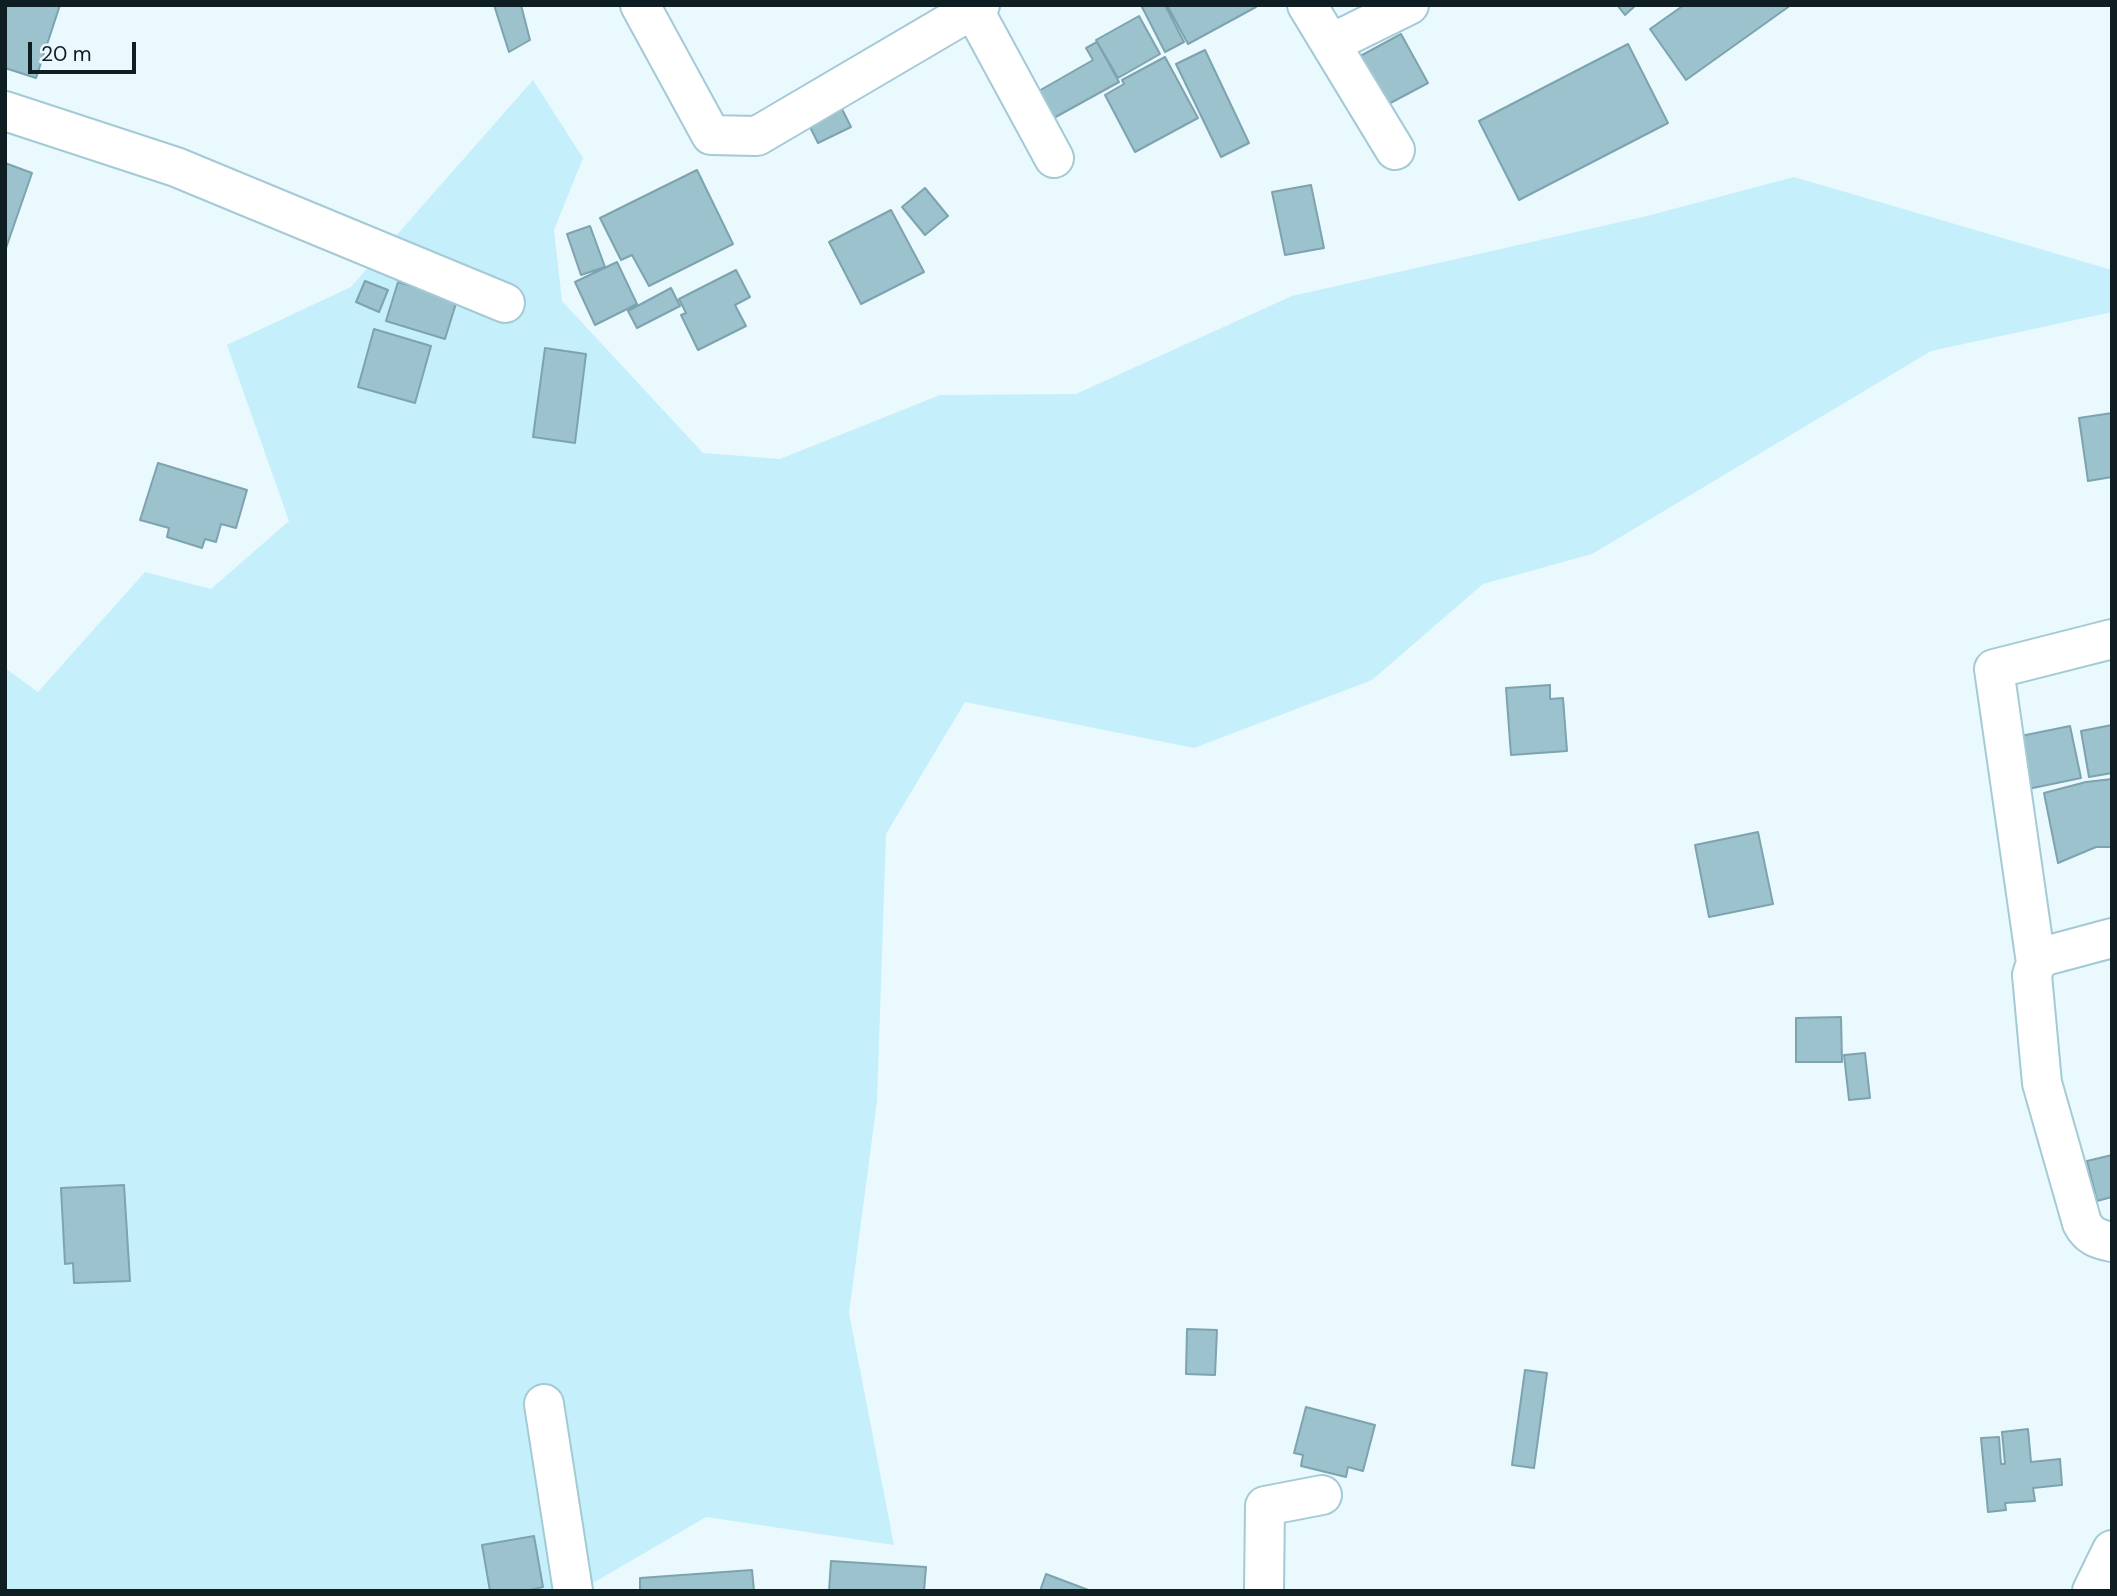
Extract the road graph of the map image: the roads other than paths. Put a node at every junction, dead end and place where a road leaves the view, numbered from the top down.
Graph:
1 (640, 5) edge
2 (1307, 5) edge
3 (1409, 5) edge
4 (974, 6) edge
5 (1332, 43) junction
6 (5, 111) edge
7 (1395, 150) dead end
8 (1054, 158) dead end
9 (505, 303) dead end
10 (2112, 639) edge
11 (2112, 938) edge
12 (2036, 963) junction
13 (2112, 1242) edge
14 (544, 1404) dead end
15 (1322, 1495) dead end
16 (2112, 1550) edge
17 (573, 1591) edge
18 (1264, 1591) edge
19 (2092, 1591) edge

1 - 4 street
2 - 5 street
3 - 5 street
4 - 8 street
5 - 7 street
6 - 9 street
10 - 12 street
11 - 12 street
12 - 13 street
14 - 17 street
15 - 18 street
16 - 19 street

